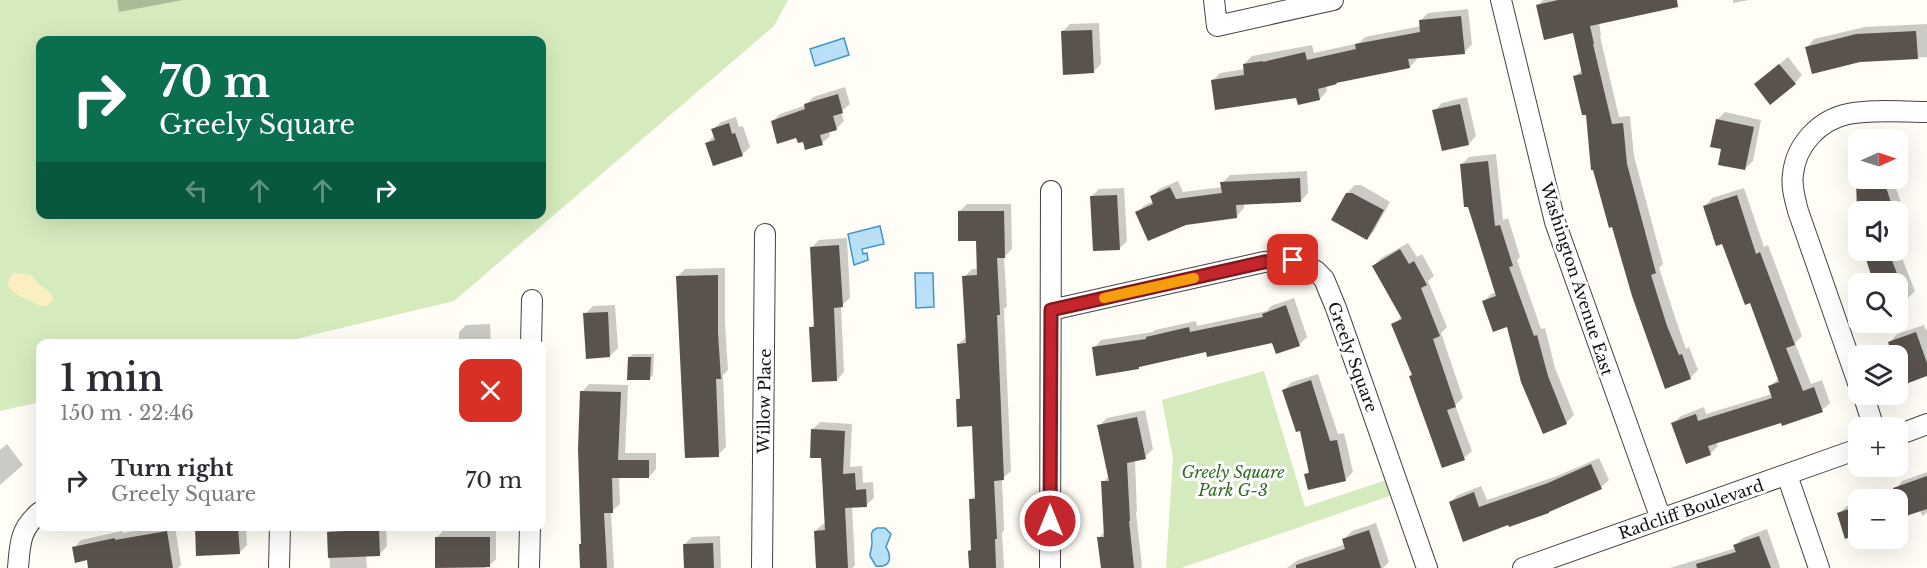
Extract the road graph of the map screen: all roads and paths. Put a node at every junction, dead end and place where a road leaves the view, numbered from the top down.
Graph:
1 (1214, 0) edge
2 (1333, 0) edge
3 (1501, 0) edge
4 (1927, 112) edge
5 (1051, 191) dead end
6 (765, 234) dead end
7 (532, 300) dead end
8 (1051, 310) junction
9 (531, 339) edge
10 (1848, 354) edge
11 (1927, 424) edge
12 (1908, 431) edge
13 (1848, 452) edge
14 (1787, 475) junction
15 (36, 516) edge
16 (1661, 519) junction
17 (280, 531) edge
18 (530, 531) edge
19 (18, 568) edge
20 (279, 568) edge
21 (529, 568) edge
22 (762, 568) edge
23 (1050, 568) edge
24 (1427, 568) edge
25 (1523, 568) edge
26 (1819, 568) edge

1 - 2 street
3 - 16 street, Washington Avenue East
4 - 10 street
5 - 8 street
6 - 22 street, Willow Place
7 - 9 street
8 - 23 street
8 - 24 street, Greely Square
11 - 12 street
13 - 14 street, Radcliff Boulevard
14 - 16 street, Radcliff Boulevard
14 - 26 street
15 - 19 street
16 - 25 street, Radcliff Boulevard
17 - 20 street
18 - 21 street

